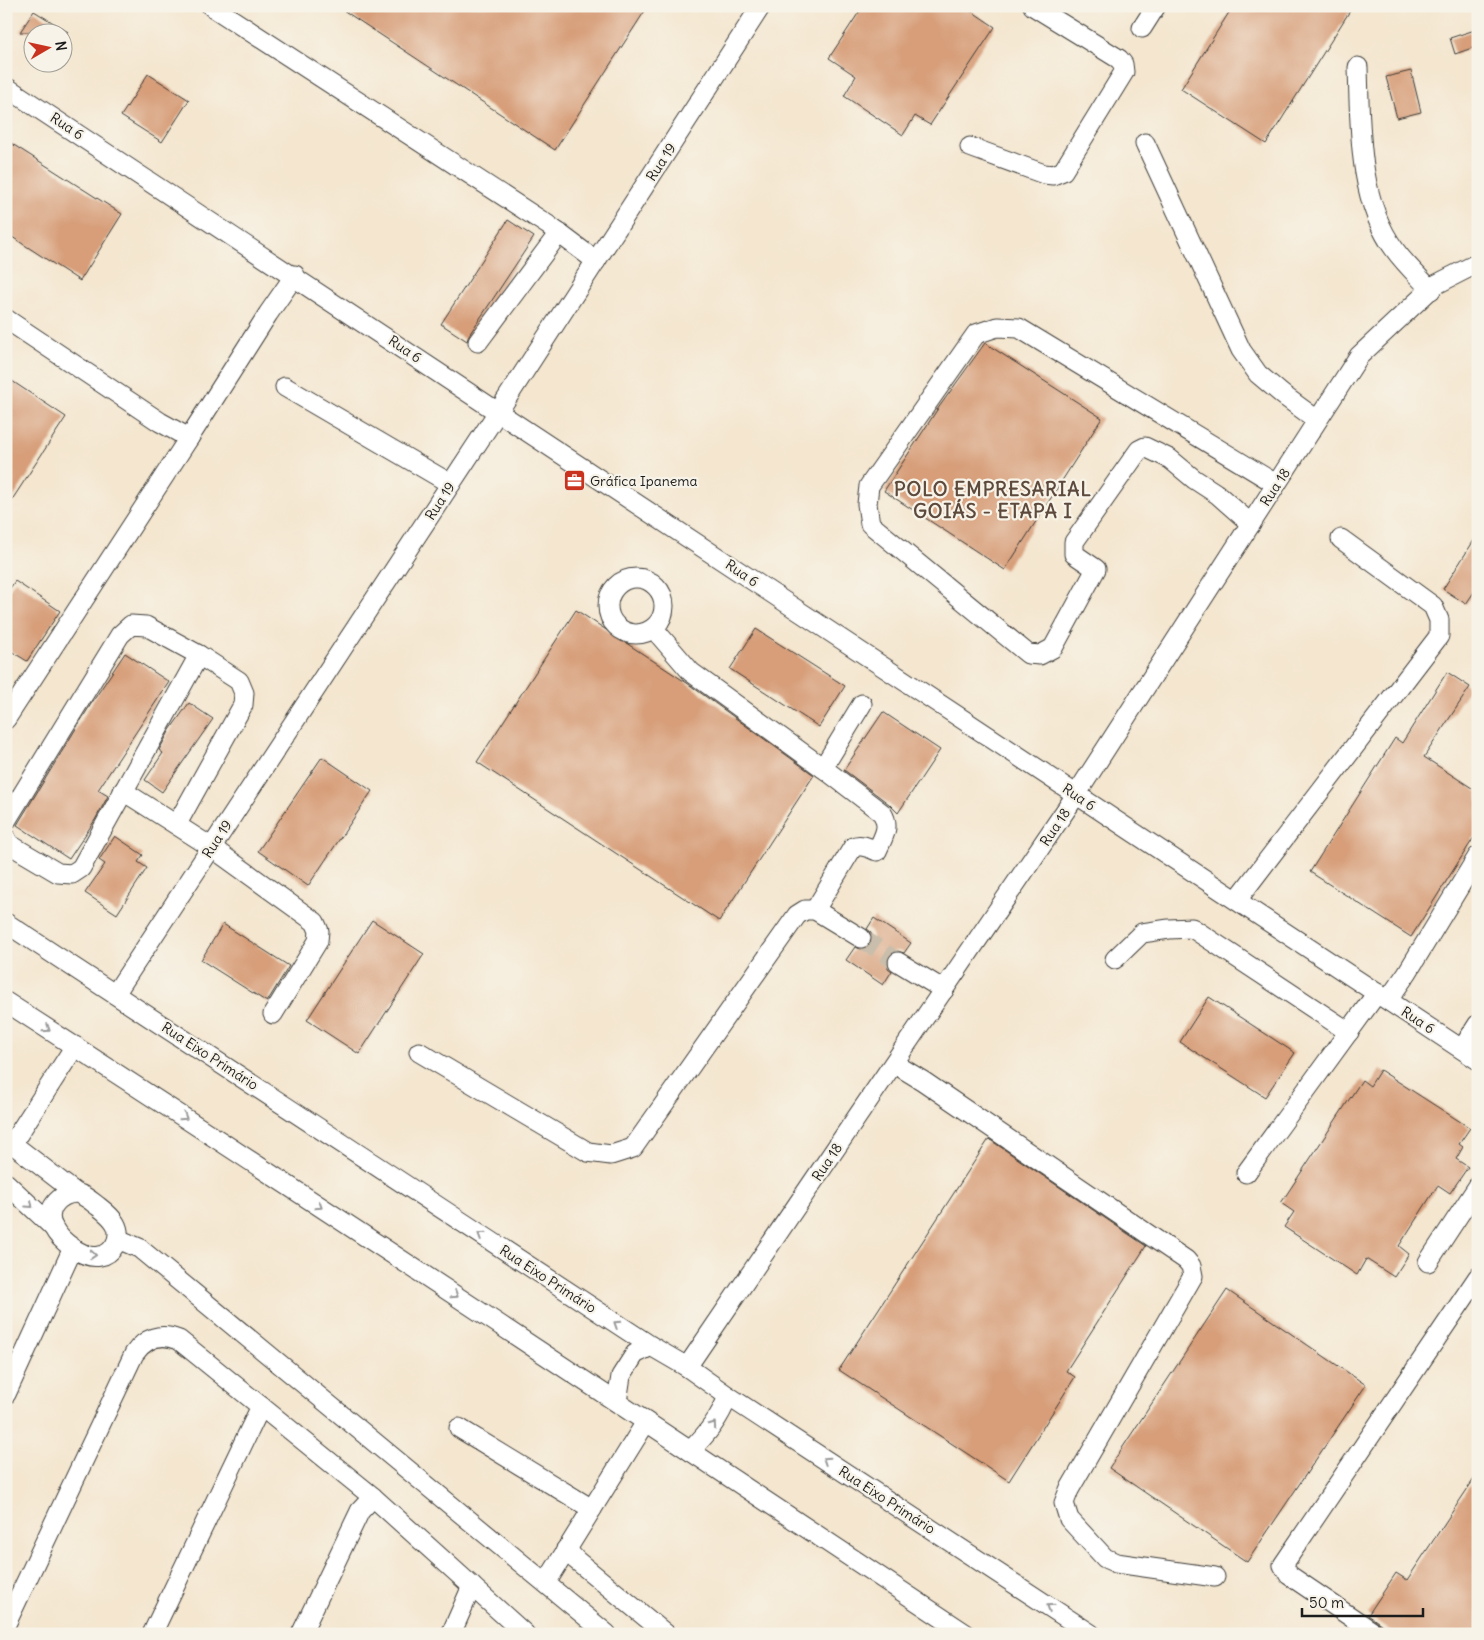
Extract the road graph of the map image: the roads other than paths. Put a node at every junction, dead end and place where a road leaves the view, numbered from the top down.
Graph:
1 (211, 6) edge
2 (761, 6) edge
3 (1033, 6) edge
4 (1156, 6) edge
5 (1142, 28) dead end
6 (1358, 67) dead end
7 (6, 86) edge
8 (1145, 142) dead end
9 (970, 147) dead end
10 (558, 233) junction
11 (596, 261) junction
12 (1478, 263) edge
13 (295, 275) junction
14 (1431, 290) junction
15 (6, 319) edge
16 (478, 342) dead end
17 (286, 387) dead end
18 (498, 412) junction
19 (1318, 420) junction
20 (189, 438) junction
21 (451, 484) junction
22 (1276, 484) junction
23 (1251, 524) junction
24 (1342, 540) dead end
25 (654, 629) dead end
26 (199, 655) junction
27 (862, 704) dead end
28 (6, 719) edge
29 (823, 768) junction
30 (123, 791) junction
31 (1076, 795) junction
32 (6, 821) edge
33 (177, 824) junction
34 (6, 838) edge
35 (212, 847) junction
36 (1478, 856) edge
37 (1237, 900) junction
38 (815, 910) junction
39 (6, 923) edge
40 (860, 938) tunnel mouth
41 (1115, 959) dead end
42 (898, 962) tunnel mouth
43 (944, 990) junction
44 (115, 994) junction
45 (1382, 996) junction
46 (6, 1002) edge
47 (273, 1014) dead end
48 (1478, 1024) edge
49 (1349, 1032) junction
50 (74, 1046) junction
51 (1462, 1049) junction
52 (419, 1052) dead end
53 (1478, 1060) edge
54 (895, 1064) junction
55 (9, 1141) edge
56 (1246, 1173) dead end
57 (6, 1183) edge
58 (1478, 1186) edge
59 (76, 1193) junction
60 (53, 1227) junction
61 (118, 1239) junction
62 (73, 1248) junction
63 (1428, 1262) dead end
64 (1478, 1276) edge
65 (651, 1346) junction
66 (687, 1367) junction
67 (6, 1394) edge
68 (728, 1396) junction
69 (617, 1402) junction
70 (261, 1406) junction
71 (646, 1422) junction
72 (458, 1428) dead end
73 (690, 1450) junction
74 (373, 1497) junction
75 (592, 1509) junction
76 (566, 1549) junction
77 (1215, 1577) dead end
78 (546, 1583) junction
79 (472, 1586) junction
80 (6, 1624) edge
81 (152, 1634) edge
82 (301, 1634) edge
83 (451, 1634) edge
84 (525, 1634) edge
85 (607, 1634) edge
86 (666, 1634) edge
87 (966, 1634) edge
88 (1091, 1634) edge
89 (1376, 1634) edge

1 - 10 street
2 - 11 street, Rua 19
3 - 9 street
4 - 5 street
6 - 14 street
7 - 13 street, Rua 6
8 - 19 street
10 - 11 street
10 - 16 street
11 - 18 street, Rua 19
12 - 14 street, Rua 18
13 - 18 street, Rua 6
13 - 20 street
14 - 19 street, Rua 18
15 - 20 street
17 - 21 street
18 - 21 street, Rua 19
18 - 31 street, Rua 6
19 - 22 street, Rua 18
20 - 28 street
21 - 35 street, Rua 19
22 - 23 street, Rua 18
22 - 23 street
23 - 31 street, Rua 18
24 - 37 street
25 - 29 street
26 - 30 street
26 - 32 street
26 - 33 street
27 - 29 street
29 - 38 street
30 - 33 street
30 - 34 street
31 - 37 street, Rua 6
31 - 43 street, Rua 18
33 - 35 street
35 - 44 street, Rua 19
35 - 47 street
36 - 45 street
37 - 45 street, Rua 6
38 - 40 street
38 - 52 street
39 - 44 street, Rua Eixo Primário
41 - 49 street
42 - 43 street
43 - 54 street, Rua 18
65 -> 44 street, Rua Eixo Primário
45 - 49 street
45 - 51 street, Rua 6
46 -> 50 street
48 - 51 street
49 - 56 street
50 - 55 street
50 -> 69 street
51 - 53 street, Rua 6
54 - 66 street, Rua 18
54 - 77 street
55 - 59 street
57 -> 60 street
58 - 63 street
59 - 60 street
59 - 61 street
60 - 62 street
62 -> 61 street
61 - 78 street
62 - 67 street
64 - 89 street
65 - 66 street, Rua Eixo Primário
65 - 69 street
66 - 68 street, Rua Eixo Primário
73 -> 68 street
88 -> 68 street, Rua Eixo Primário
69 - 71 street
70 - 74 street
70 - 80 street
70 - 81 street
71 - 73 street
71 - 75 street
72 - 75 street
73 - 87 street
74 - 79 street
74 - 82 street
75 - 76 street
76 - 78 street
76 - 86 street
78 - 85 street
79 - 83 street
79 - 84 street

